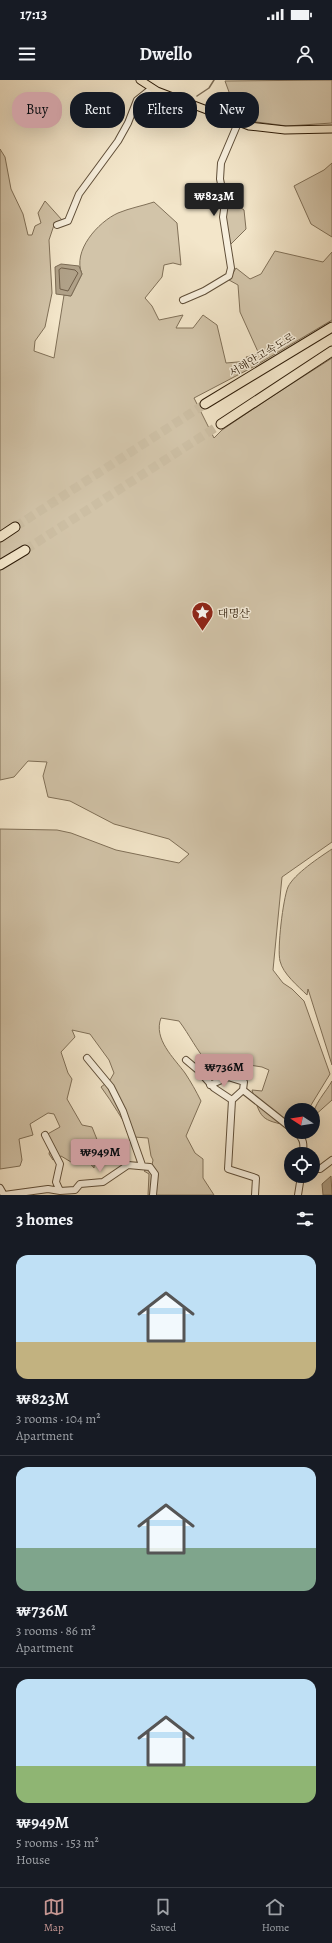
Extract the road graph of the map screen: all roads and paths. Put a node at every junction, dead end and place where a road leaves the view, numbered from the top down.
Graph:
1 (140, 80) edge
2 (152, 88) junction
3 (205, 110) edge
4 (236, 128) edge
5 (259, 128) edge
6 (332, 129) edge
7 (57, 225) dead end
8 (182, 300) dead end
9 (332, 327) edge
10 (332, 351) edge
11 (204, 404) tunnel mouth
12 (221, 424) tunnel mouth
13 (15, 527) tunnel mouth
14 (0, 537) edge
15 (25, 550) tunnel mouth
16 (0, 565) edge
17 (87, 1058) dead end
18 (186, 1060) dead end
19 (210, 1084) junction
20 (243, 1090) junction
21 (232, 1100) junction
22 (284, 1122) edge
23 (45, 1135) dead end
24 (332, 1160) edge
25 (142, 1165) junction
26 (320, 1169) edge
27 (300, 1183) edge
28 (0, 1188) edge
29 (60, 1191) junction
30 (49, 1192) edge
31 (4, 1195) edge
32 (153, 1195) edge
33 (255, 1195) edge
34 (298, 1195) edge

1 - 2 main road
2 - 3 main road
2 - 7 street
4 - 8 street
5 - 6 main road
9 - 11 highway, 서해안고속도로
10 - 12 highway
13 - 14 highway
15 - 16 highway
17 - 25 street
18 - 19 street
19 - 20 street
19 - 21 street
20 - 21 street
20 - 22 street
21 - 33 street
23 - 29 street
24 - 26 street
25 - 29 street
25 - 32 street
27 - 34 street
28 - 31 street
29 - 30 street
30 - 31 street

